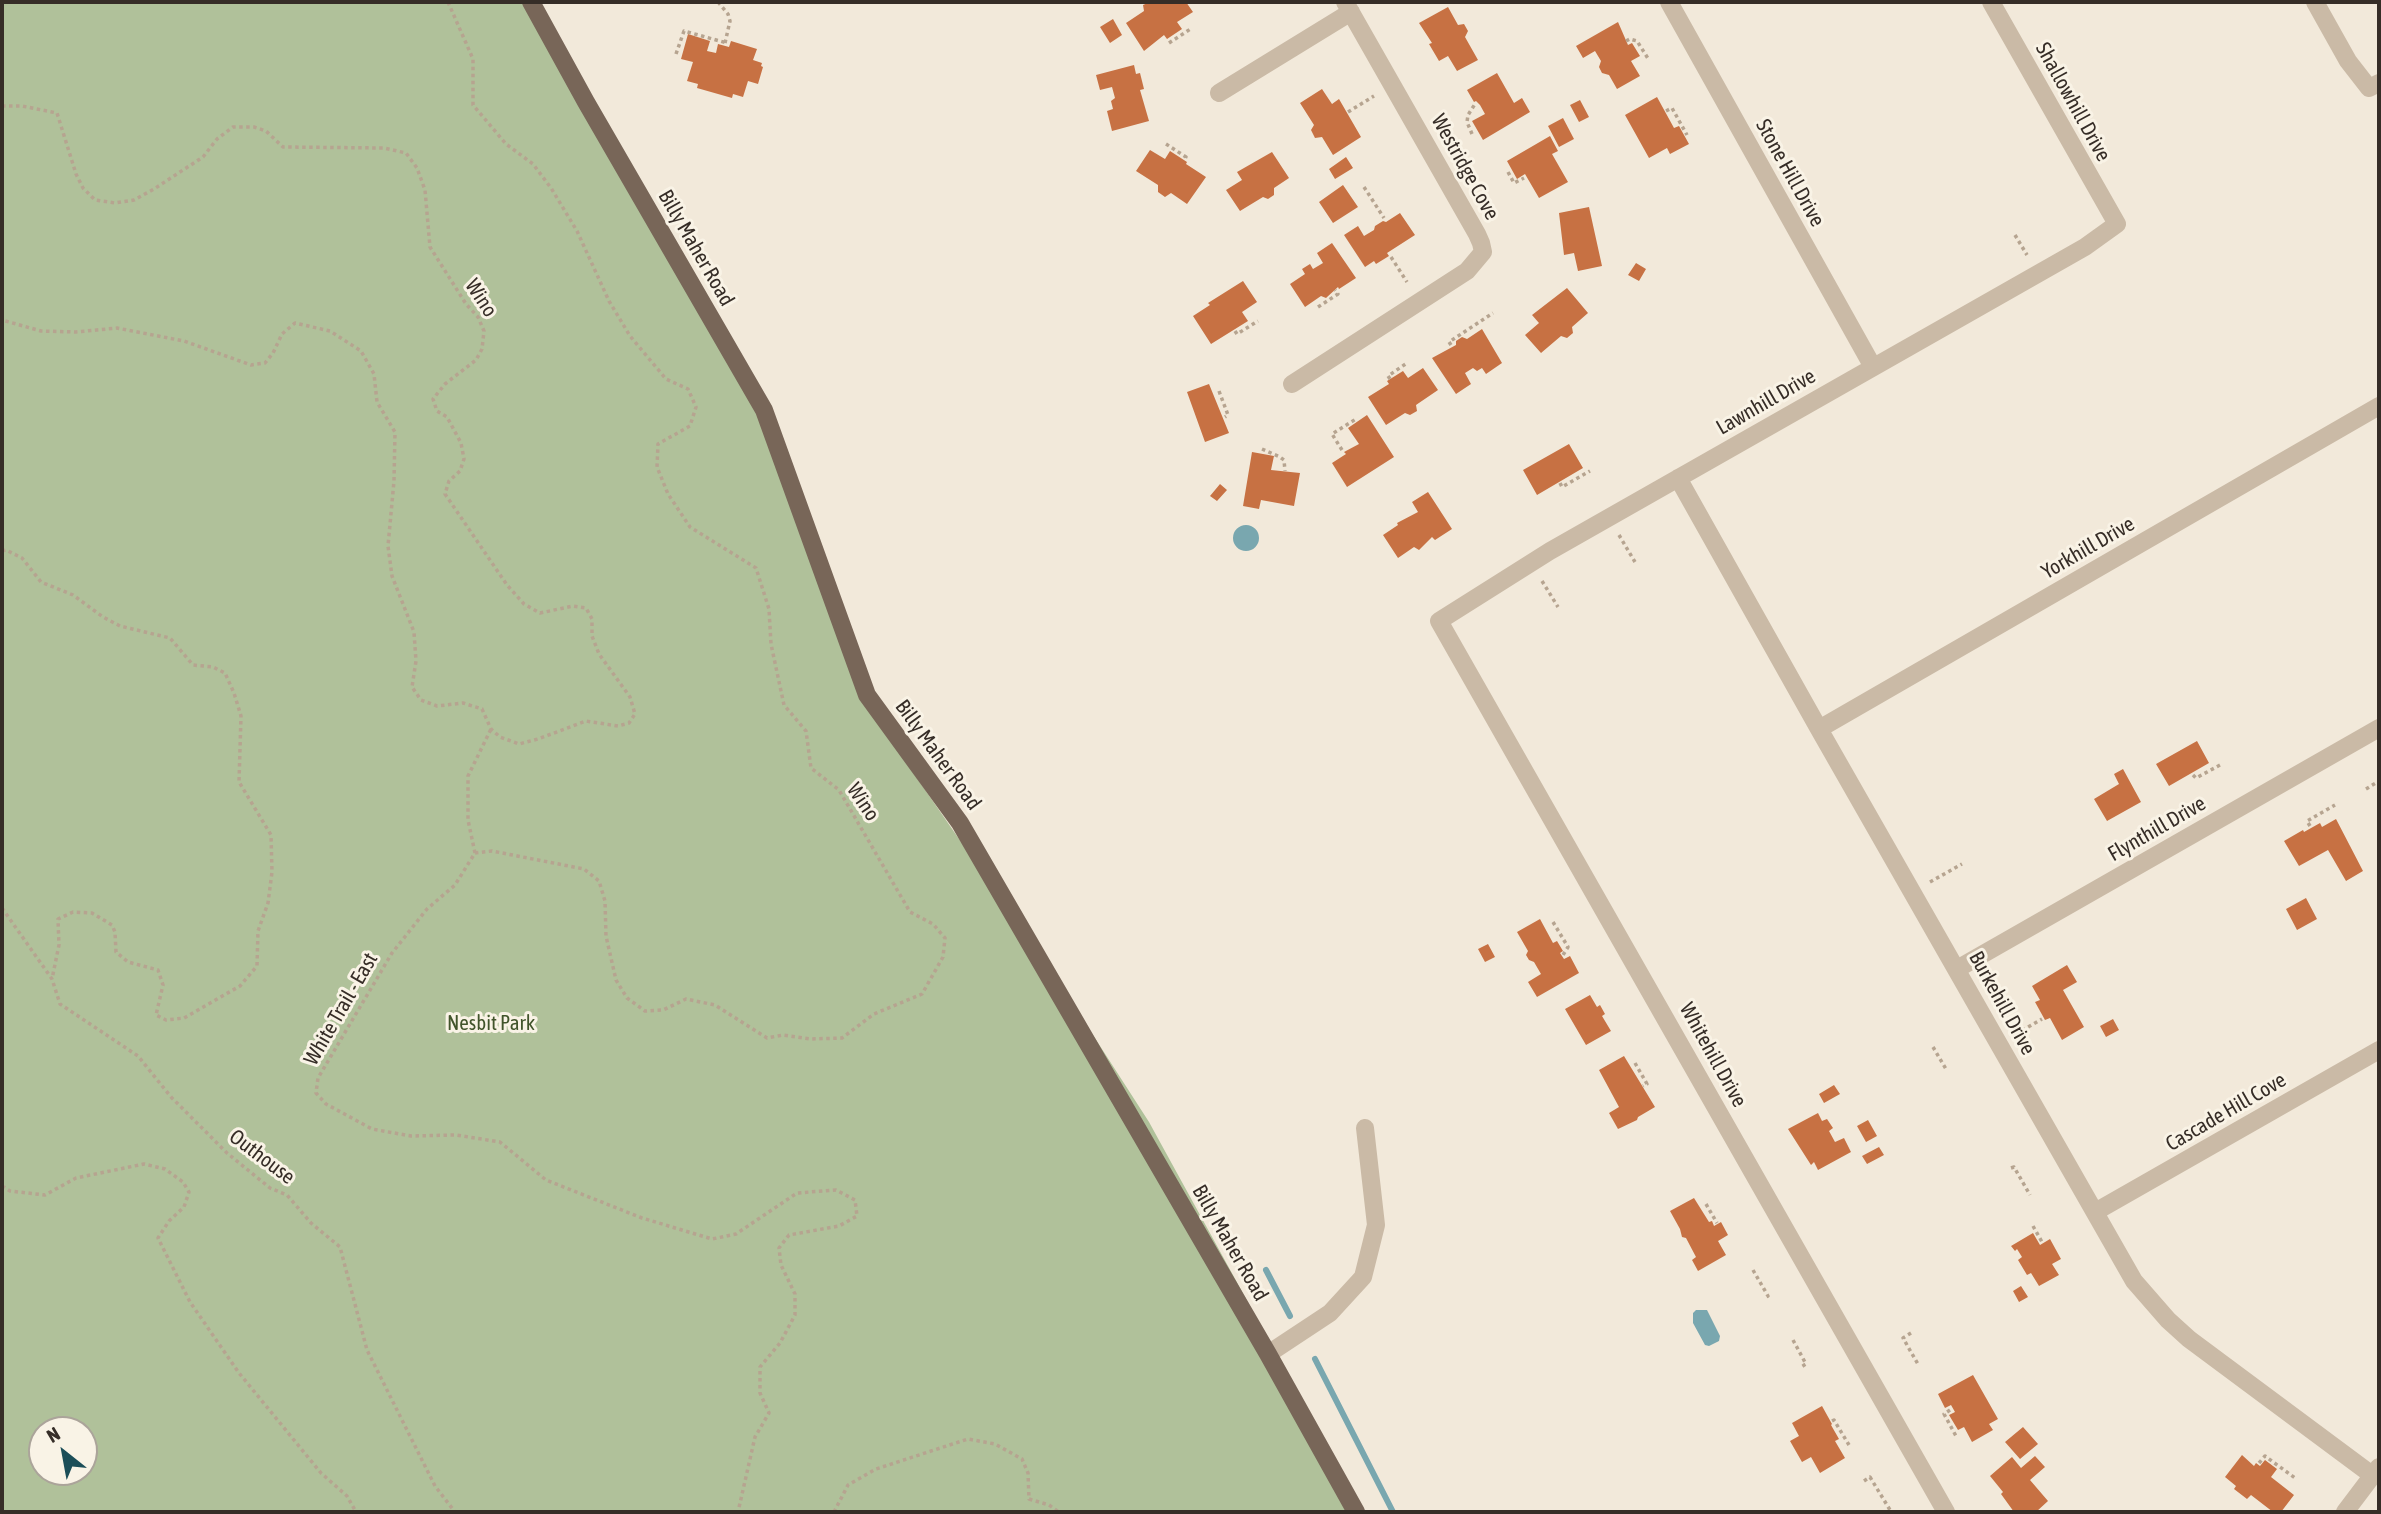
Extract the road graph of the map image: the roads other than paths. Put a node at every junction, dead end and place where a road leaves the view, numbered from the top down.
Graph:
1 (531, 2) edge
2 (1669, 2) edge
3 (1991, 2) edge
4 (2315, 2) edge
5 (1348, 7) edge
6 (2374, 86) edge
7 (1219, 93) dead end
8 (2117, 224) joint
9 (1873, 367) junction
10 (1292, 384) dead end
11 (2379, 406) edge
12 (1678, 478) junction
13 (1439, 621) joint
14 (2379, 728) edge
15 (1819, 730) junction
16 (1956, 969) junction
17 (2379, 1051) edge
18 (1365, 1128) dead end
19 (2095, 1212) junction
20 (1268, 1354) junction
21 (2376, 1471) edge
22 (1356, 1512) edge
23 (1946, 1512) edge
24 (2345, 1512) edge

1 - 20 main road, Billy Maher Road
2 - 9 street, Stone Hill Drive
3 - 8 street, Shallowhill Drive
4 - 6 street
5 - 7 street
5 - 10 street, Westridge Cove
8 - 9 street, Lawnhill Drive
9 - 12 street, Lawnhill Drive
11 - 15 street, Yorkhill Drive
12 - 13 street, Lawnhill Drive
12 - 15 street, Burkehill Drive
13 - 23 street, Whitehill Drive
14 - 16 street, Flynthill Drive
15 - 16 street, Burkehill Drive
16 - 19 street, Burkehill Drive
17 - 19 street, Cascade Hill Cove
18 - 20 street
19 - 21 street, Burkehill Drive
20 - 22 main road, Billy Maher Road
21 - 24 street

